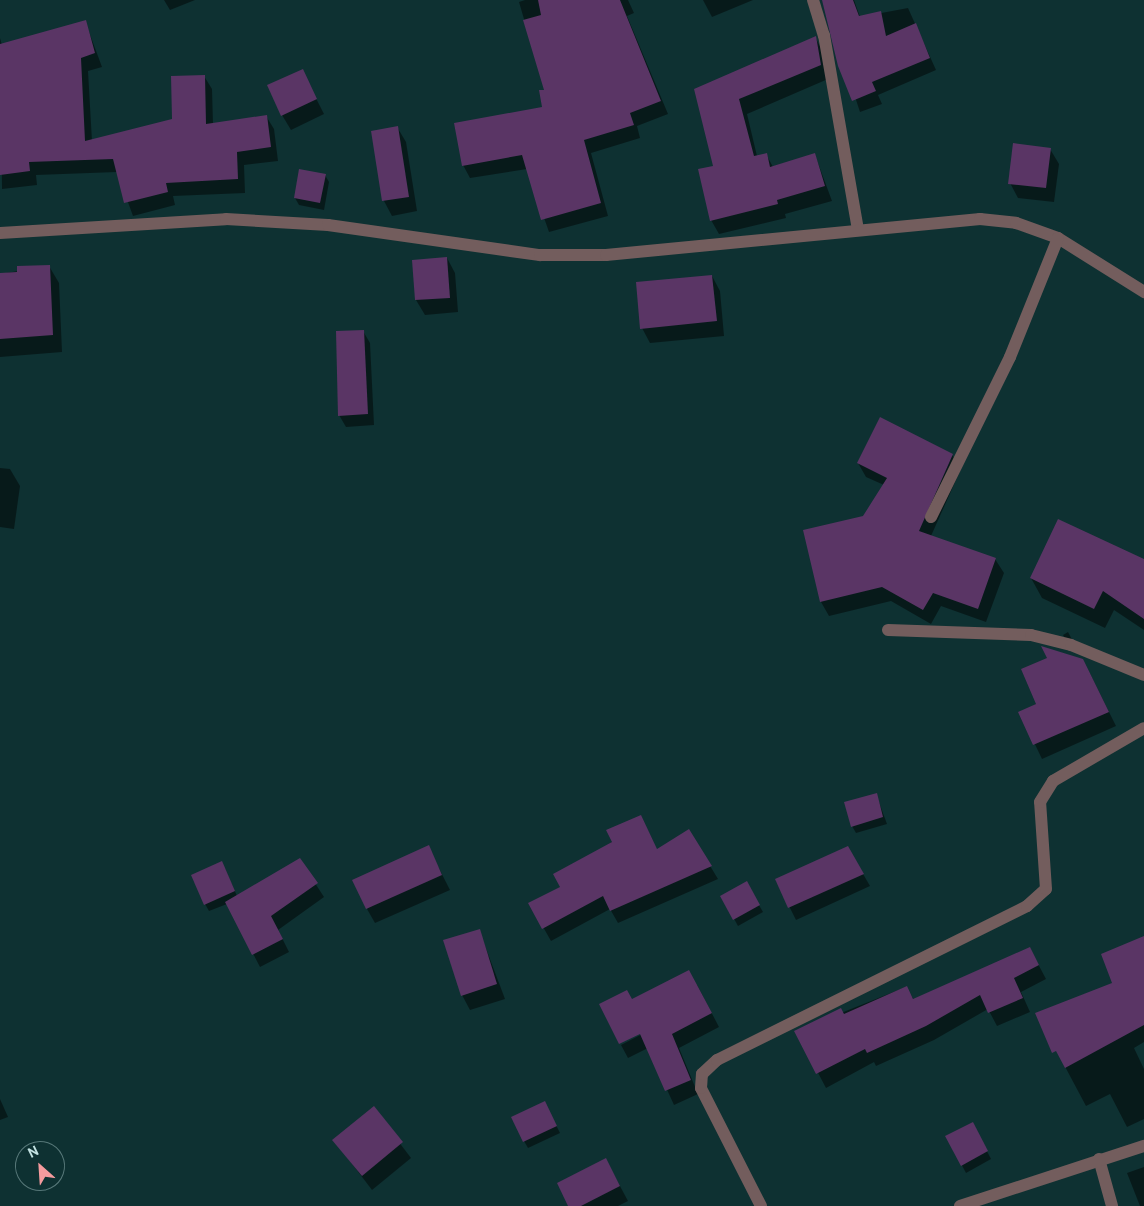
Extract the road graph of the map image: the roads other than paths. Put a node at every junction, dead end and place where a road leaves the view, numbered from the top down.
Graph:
1 (814, 0) edge
2 (858, 230) junction
3 (0, 233) edge
4 (1058, 238) junction
5 (1144, 292) edge
6 (931, 517) dead end
7 (888, 630) dead end
8 (1144, 675) edge
9 (1144, 728) edge
10 (1144, 1146) edge
11 (1099, 1159) junction
12 (761, 1206) edge
13 (960, 1206) edge
14 (1112, 1206) edge

1 - 2 street
2 - 3 street
2 - 4 street
4 - 5 street
4 - 6 street
7 - 8 street
9 - 12 street
10 - 11 street
11 - 13 street
11 - 14 street

